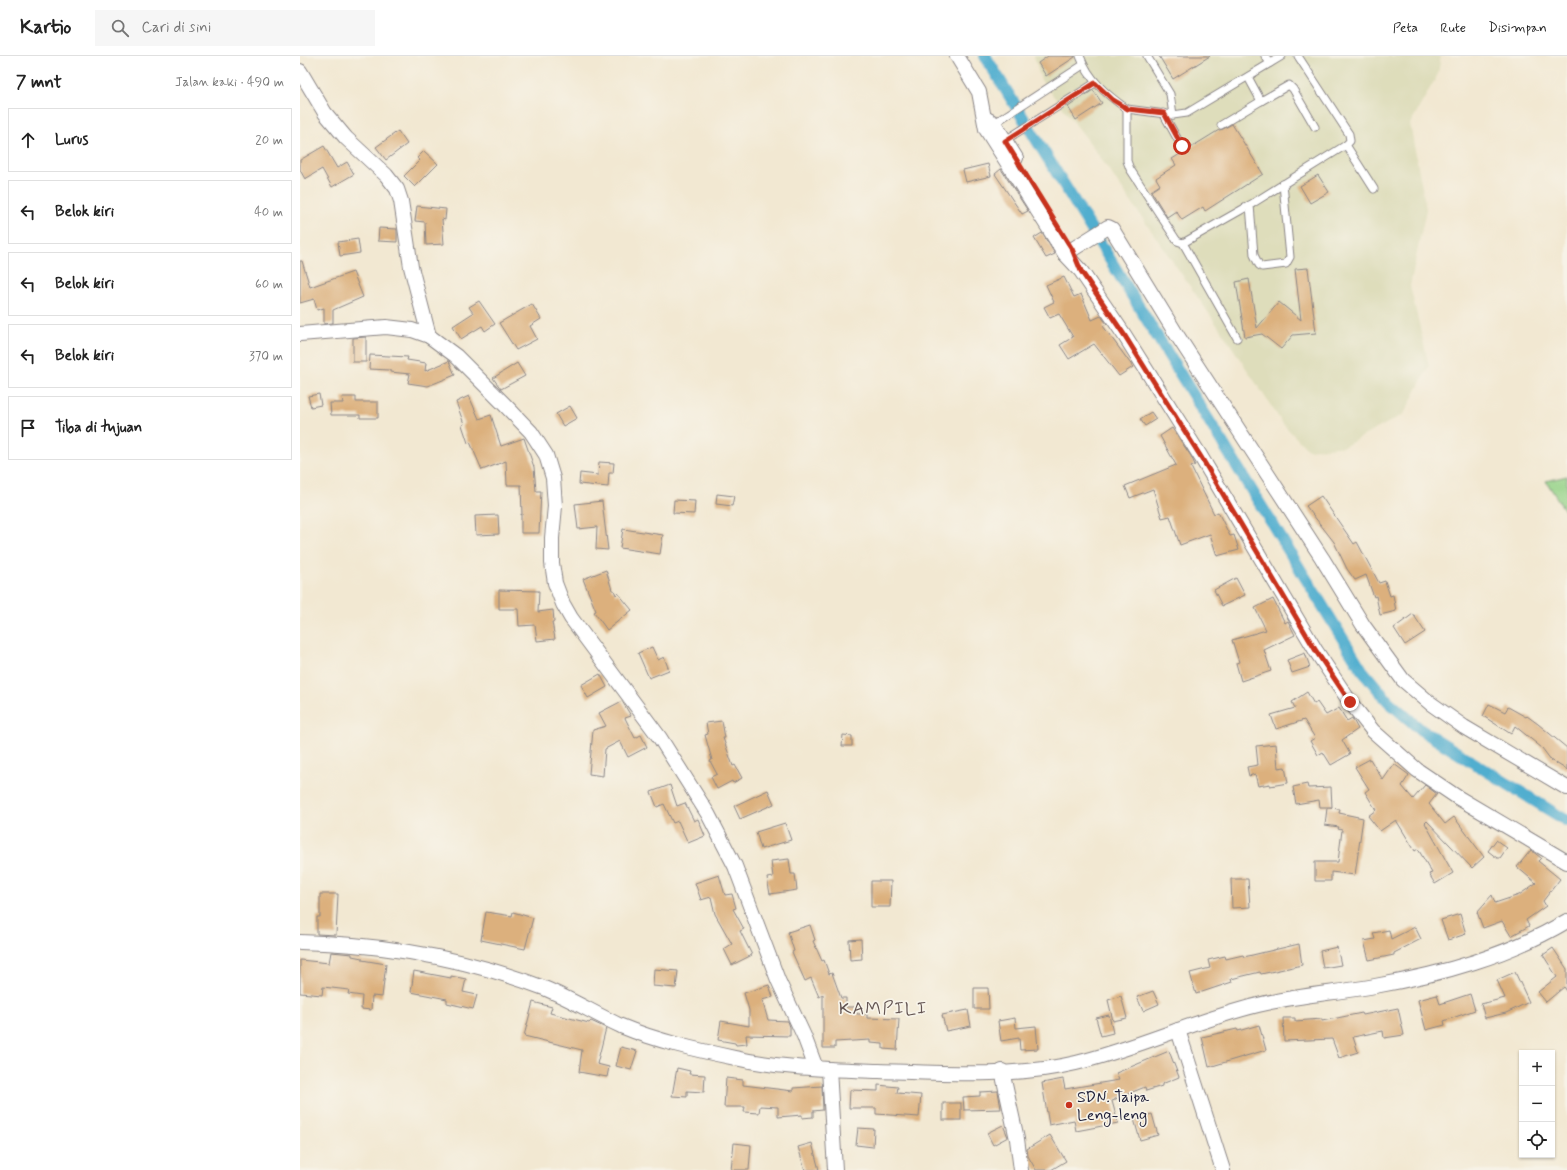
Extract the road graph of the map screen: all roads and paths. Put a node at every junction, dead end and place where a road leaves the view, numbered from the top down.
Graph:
1 (958, 56) edge
2 (1080, 56) edge
3 (1147, 56) edge
4 (1265, 56) edge
5 (1282, 56) edge
6 (1298, 56) edge
7 (1270, 63) junction
8 (1083, 65) junction
9 (300, 71) edge
10 (1248, 77) junction
11 (1095, 83) junction
12 (1261, 101) junction
13 (1128, 109) junction
14 (1164, 113) junction
15 (1173, 115) junction
16 (991, 122) junction
17 (1221, 125) dead end
18 (1315, 127) dead end
19 (1004, 141) junction
20 (1346, 145) junction
21 (1182, 146) dead end
22 (1283, 184) junction
23 (1374, 189) dead end
24 (1250, 205) junction
25 (1183, 243) junction
26 (1072, 249) junction
27 (300, 334) edge
28 (429, 336) junction
29 (1237, 338) dead end
30 (1567, 788) edge
31 (1567, 862) edge
32 (1567, 921) edge
33 (300, 942) edge
34 (1178, 1030) junction
35 (823, 1069) junction
36 (1002, 1071) junction
37 (835, 1170) edge
38 (1021, 1170) edge
39 (1223, 1170) edge

1 - 16 street
2 - 8 lane
3 - 15 lane
4 - 7 lane
5 - 7 lane
6 - 20 lane
7 - 10 lane
8 - 11 lane
8 - 16 lane
9 - 28 street
10 - 12 lane
10 - 15 lane
11 - 13 lane
11 - 19 lane
12 - 17 lane
12 - 18 lane
13 - 14 lane
13 - 25 lane
14 - 15 lane
14 - 21 lane
16 - 19 street
19 - 26 street
20 - 22 lane
20 - 23 lane
22 - 24 lane
22 - 24 lane
24 - 25 lane
25 - 29 lane
26 - 30 street
26 - 31 street
27 - 28 street
28 - 35 street
32 - 34 street
33 - 35 street
34 - 36 street
34 - 39 street
35 - 36 street
35 - 37 street
36 - 38 street

